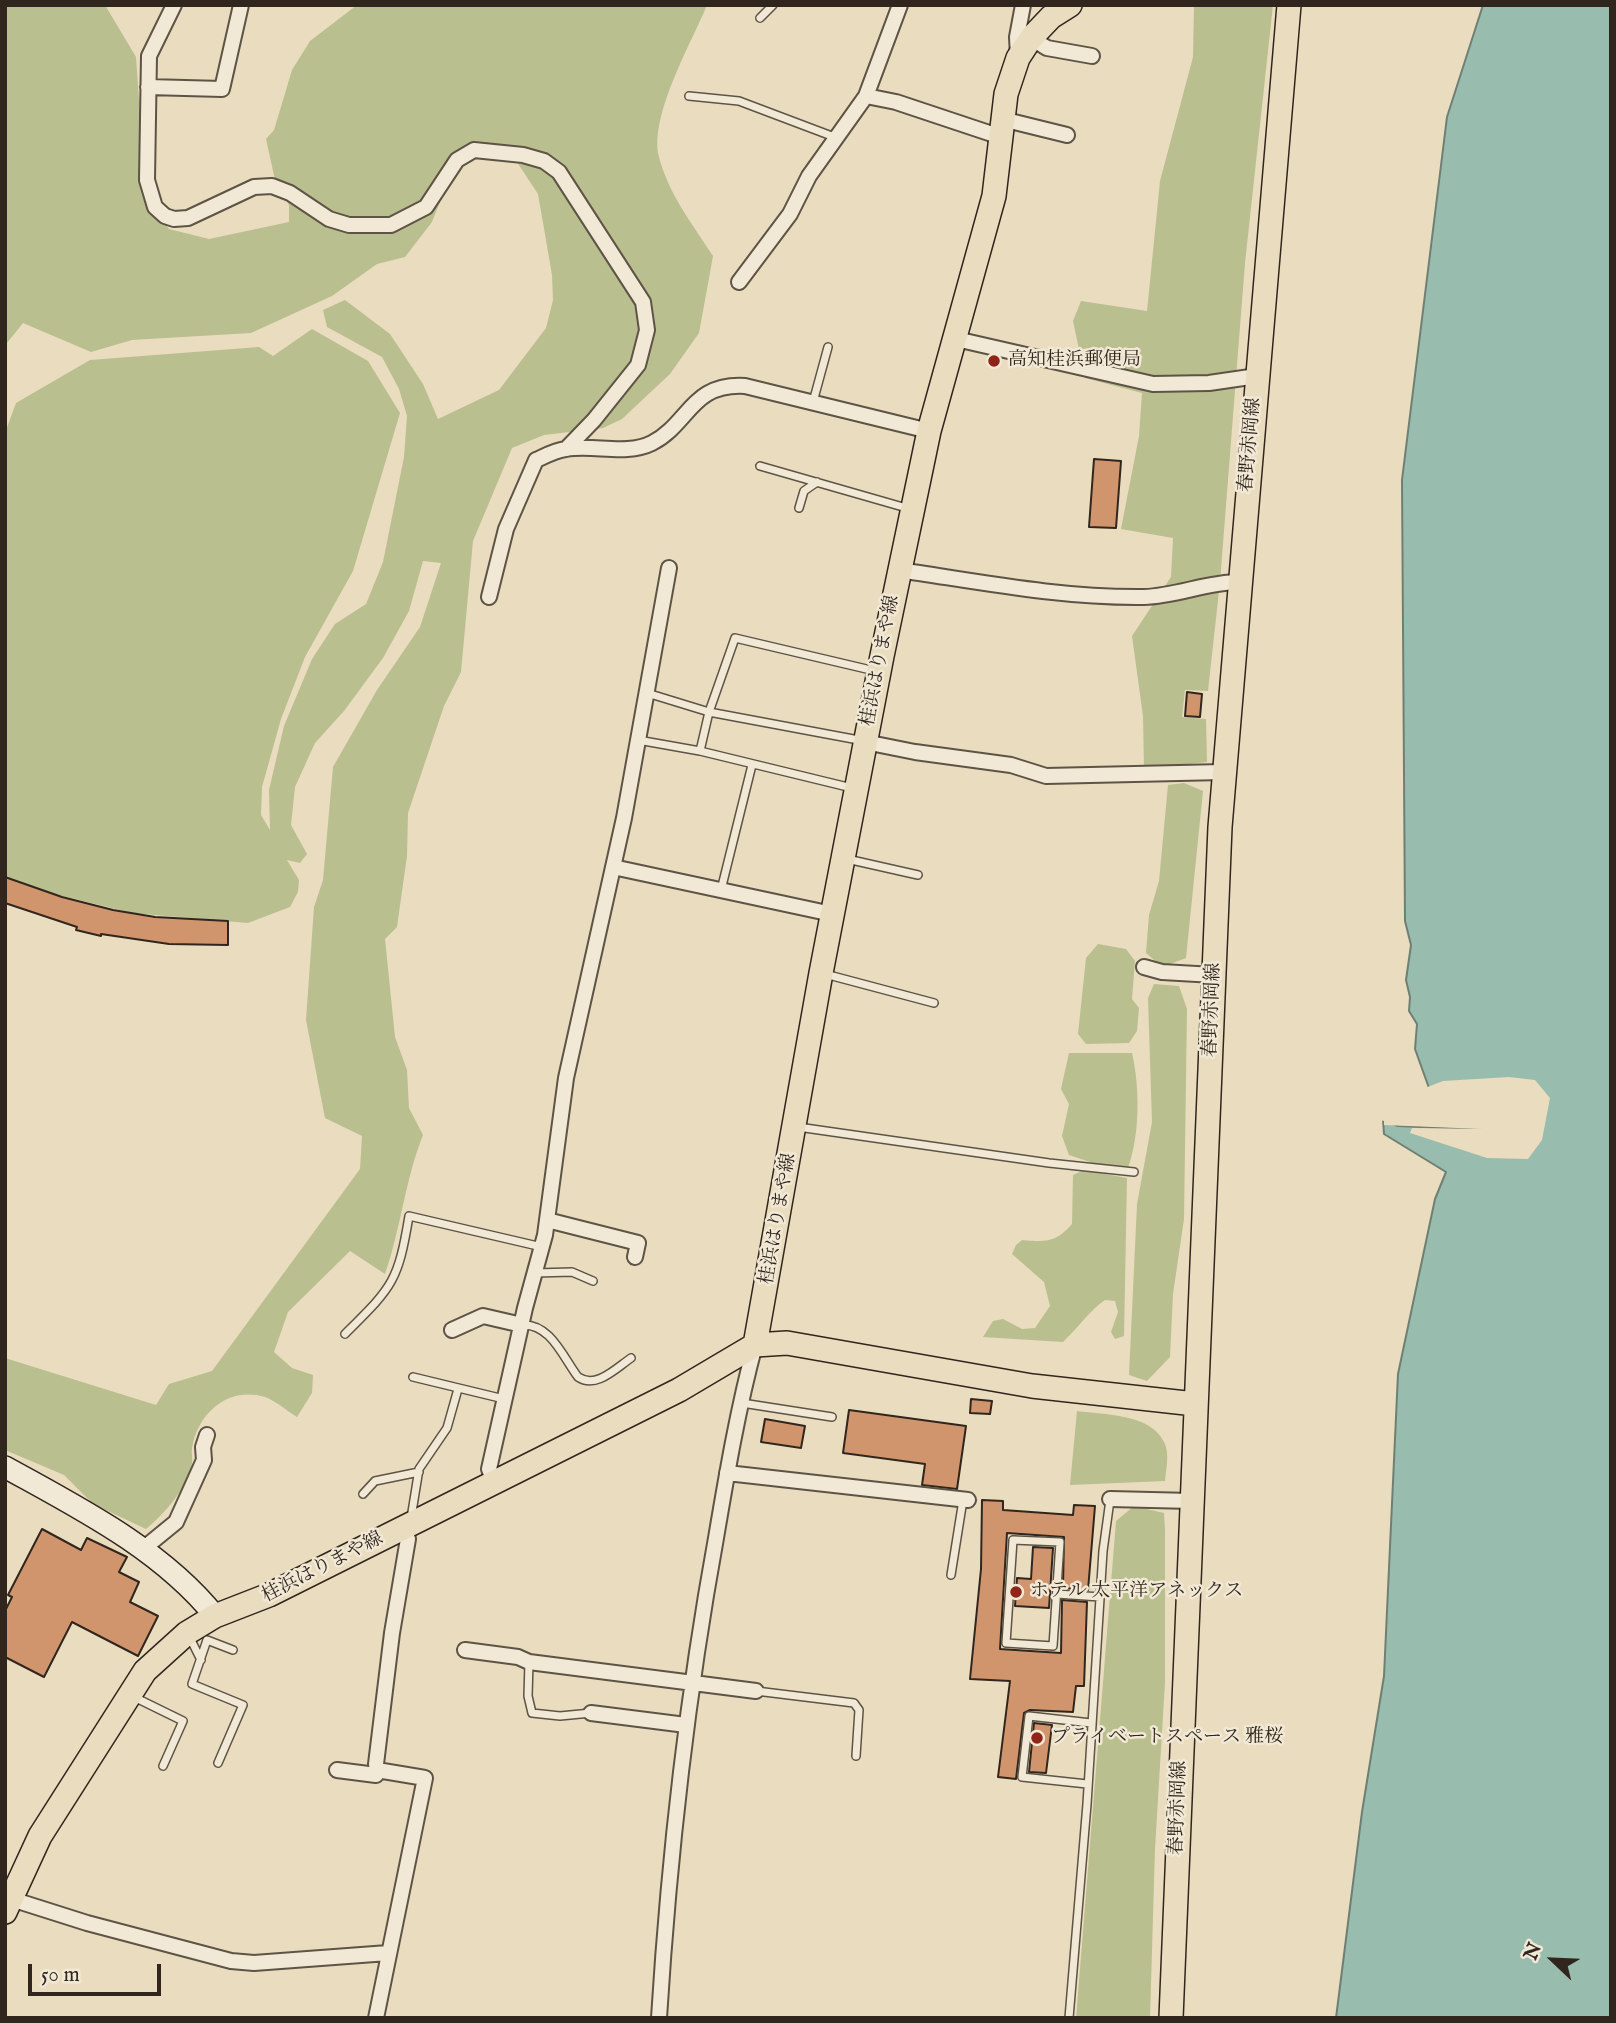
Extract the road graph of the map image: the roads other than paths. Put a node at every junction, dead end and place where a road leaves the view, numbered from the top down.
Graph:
1 (174, 5) edge
2 (241, 5) edge
3 (773, 5) edge
4 (900, 5) edge
5 (1023, 5) edge
6 (1289, 5) edge
7 (1055, 9) edge
8 (760, 18) dead end
9 (1031, 38) junction
10 (1092, 56) dead end
11 (1018, 58) junction
12 (148, 87) junction
13 (689, 96) dead end
14 (866, 96) junction
15 (1001, 128) junction
16 (1067, 135) dead end
17 (838, 138) junction
18 (739, 282) dead end
19 (956, 339) junction
20 (828, 347) dead end
21 (1257, 376) junction
22 (813, 403) junction
23 (929, 431) junction
24 (566, 449) junction
25 (760, 466) dead end
26 (817, 482) junction
27 (799, 508) dead end
28 (911, 510) junction
29 (668, 568) dead end
30 (899, 570) junction
31 (1239, 582) junction
32 (489, 597) dead end
33 (879, 672) junction
34 (646, 692) junction
35 (709, 712) junction
36 (638, 740) junction
37 (865, 742) junction
38 (700, 751) junction
39 (752, 765) junction
40 (1223, 772) junction
41 (856, 789) junction
42 (842, 859) junction
43 (613, 867) junction
44 (918, 875) dead end
45 (720, 891) junction
46 (832, 914) junction
47 (1144, 967) dead end
48 (821, 973) junction
49 (1214, 975) junction
50 (934, 1003) dead end
51 (795, 1126) junction
52 (1134, 1172) dead end
53 (547, 1220) junction
54 (542, 1247) junction
55 (635, 1257) dead end
56 (535, 1273) junction
57 (593, 1281) dead end
58 (522, 1325) junction
59 (453, 1330) dead end
60 (345, 1334) dead end
61 (755, 1345) junction
62 (631, 1358) dead end
63 (413, 1377) dead end
64 (458, 1389) junction
65 (504, 1399) junction
66 (741, 1402) junction
67 (1195, 1404) junction
68 (832, 1417) dead end
69 (207, 1435) dead end
70 (5, 1467) edge
71 (419, 1472) junction
72 (727, 1473) junction
73 (494, 1482) junction
74 (363, 1494) dead end
75 (966, 1499) joint
76 (1110, 1499) joint
77 (1192, 1501) junction
78 (409, 1525) junction
79 (143, 1549) junction
80 (951, 1574) dead end
81 (1057, 1594) junction
82 (1100, 1597) junction
83 (215, 1616) junction
84 (187, 1633) junction
85 (233, 1650) dead end
86 (466, 1650) dead end
87 (201, 1660) junction
88 (529, 1662) junction
89 (690, 1682) junction
90 (755, 1691) joint
91 (130, 1695) junction
92 (592, 1713) joint
93 (1091, 1723) junction
94 (686, 1725) junction
95 (856, 1756) dead end
96 (218, 1763) dead end
97 (163, 1766) dead end
98 (337, 1770) dead end
99 (377, 1770) junction
100 (1087, 1784) junction
101 (7, 1903) edge
102 (388, 1953) junction
103 (376, 2018) edge
104 (659, 2018) edge
105 (1069, 2018) edge
106 (1171, 2018) edge

1 - 12 street
2 - 12 street
3 - 8 lane
4 - 14 street
5 - 11 street
6 - 21 main road, 春野赤岡線
7 - 9 main road, 桂浜はりまや線
9 - 10 street
9 - 11 main road, 桂浜はりまや線
11 - 15 main road, 桂浜はりまや線
12 - 24 street
13 - 17 lane
14 - 15 street
14 - 17 street
15 - 16 street
15 - 19 main road, 桂浜はりまや線
17 - 18 street
19 - 21 street
19 - 23 main road, 桂浜はりまや線
20 - 22 lane
21 - 31 main road, 春野赤岡線
22 - 23 street
22 - 24 street
23 - 28 main road, 桂浜はりまや線
24 - 32 street
25 - 26 lane
26 - 27 lane
26 - 28 lane
28 - 30 main road, 桂浜はりまや線
29 - 34 street
30 - 31 street
30 - 33 main road, 桂浜はりまや線
31 - 40 main road, 春野赤岡線
33 - 35 lane
33 - 37 main road, 桂浜はりまや線
34 - 35 lane
34 - 36 street
35 - 37 lane
35 - 38 lane
36 - 38 lane
36 - 43 street
37 - 40 street
37 - 41 main road, 桂浜はりまや線
38 - 39 lane
39 - 41 lane
39 - 45 lane
40 - 49 main road, 春野赤岡線
41 - 42 main road, 桂浜はりまや線
42 - 44 lane
42 - 46 main road, 桂浜はりまや線
43 - 45 street
43 - 53 street
45 - 46 street
46 - 48 main road, 桂浜はりまや線
47 - 49 street
48 - 50 lane
48 - 51 main road, 桂浜はりまや線
49 - 67 main road, 春野赤岡線
51 - 52 lane
51 - 61 main road, 桂浜はりまや線
53 - 54 street
53 - 55 street
54 - 56 street
54 - 60 lane
56 - 57 lane
56 - 58 street
58 - 59 street
58 - 62 lane
58 - 65 street
61 - 66 street
61 - 67 main road, 桂浜はりまや線
61 - 73 main road, 桂浜はりまや線
63 - 64 lane
64 - 65 lane
64 - 71 lane
65 - 73 street
66 - 68 lane
66 - 72 street
67 - 77 main road, 春野赤岡線
69 - 79 street
70 - 79 street
71 - 74 lane
71 - 78 lane
72 - 75 street
72 - 89 street
73 - 78 main road, 桂浜はりまや線
75 - 80 lane
76 - 77 street
76 - 82 lane
77 - 106 main road, 春野赤岡線
78 - 83 main road, 桂浜はりまや線
78 - 99 street
79 - 83 street
81 - 81 lane
81 - 82 lane
82 - 93 lane
83 - 84 main road, 桂浜はりまや線
84 - 87 lane
84 - 91 main road, 桂浜はりまや線
85 - 87 lane
86 - 88 street
87 - 96 lane
88 - 89 street
88 - 92 lane
89 - 90 street
89 - 94 street
90 - 95 lane
91 - 97 lane
91 - 101 main road, 桂浜はりまや線
92 - 94 street
93 - 100 lane
93 - 100 lane
94 - 104 street
98 - 99 street
99 - 102 street
100 - 105 lane
101 - 102 street
102 - 103 street

